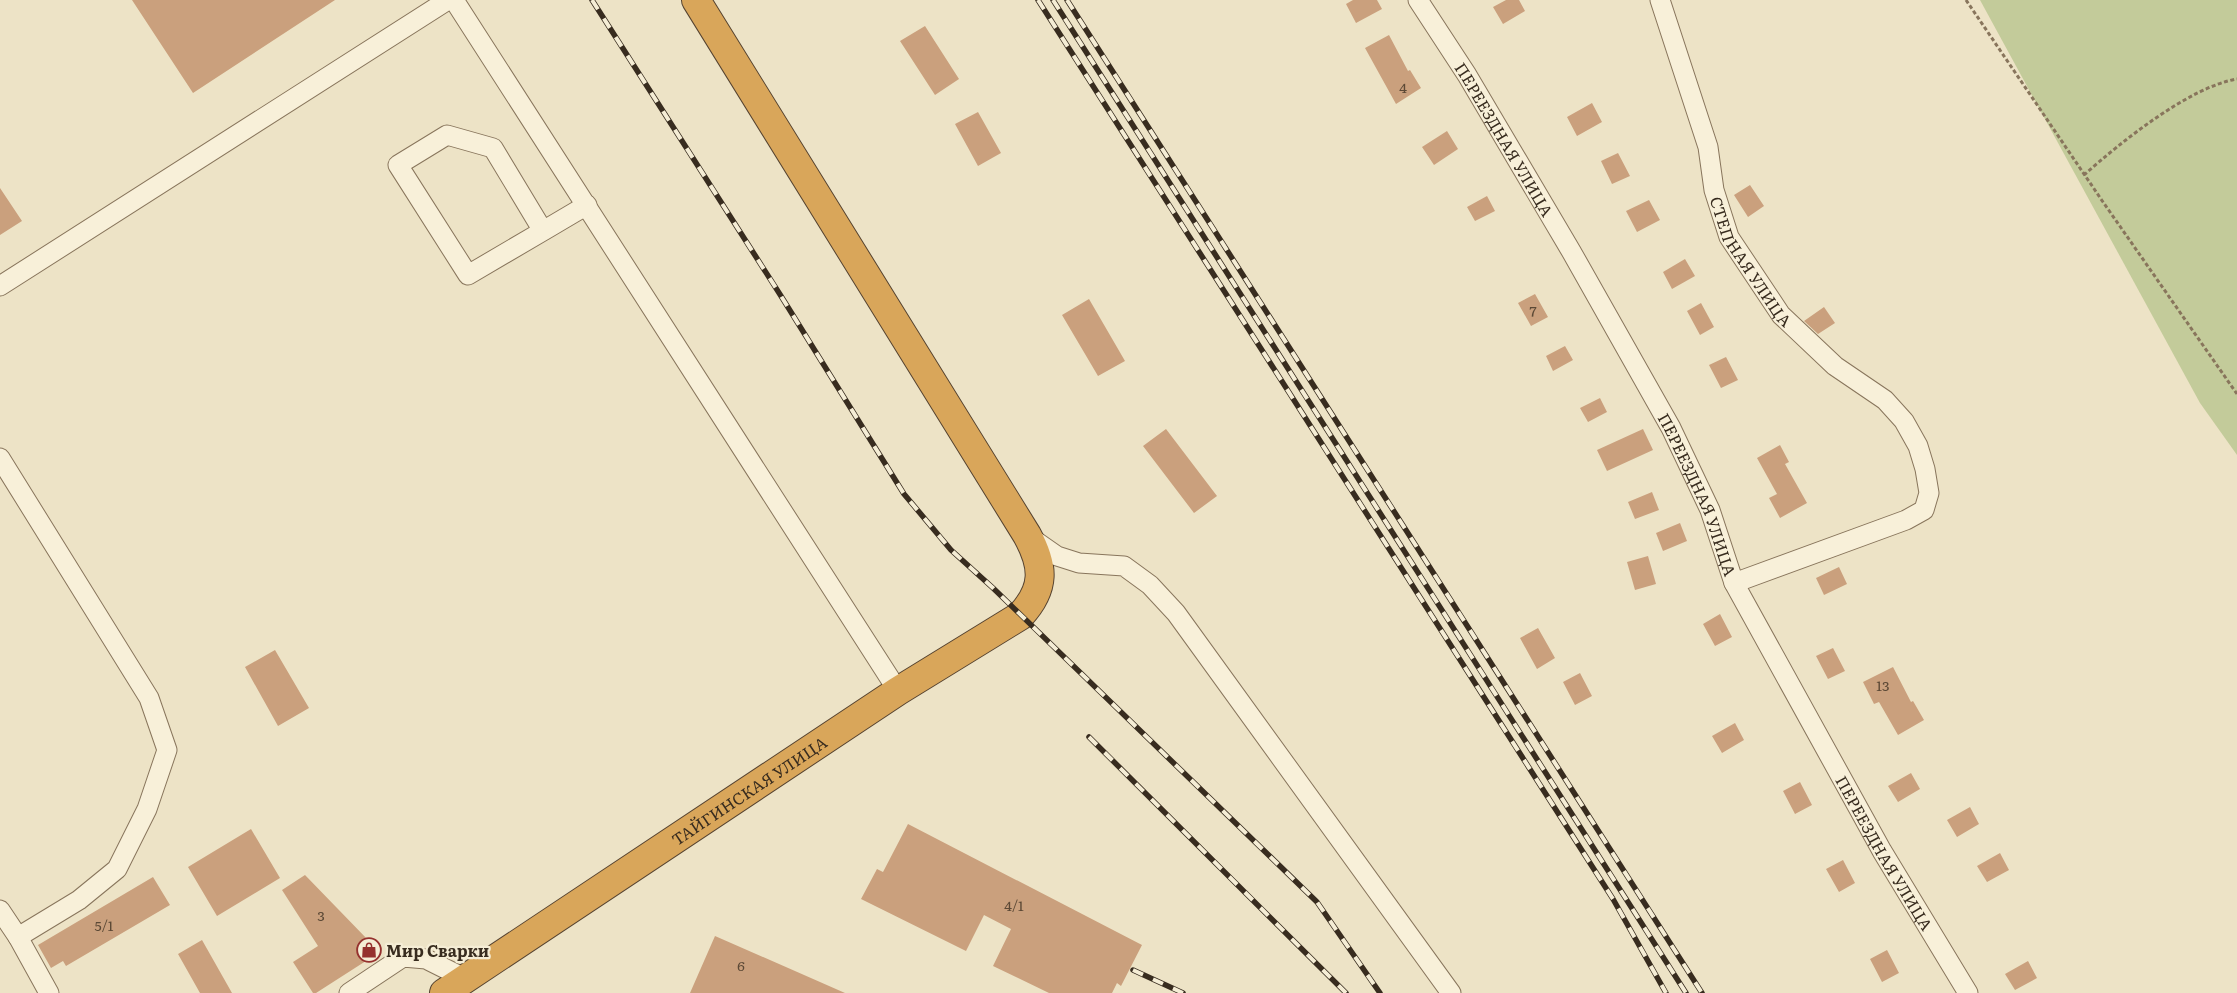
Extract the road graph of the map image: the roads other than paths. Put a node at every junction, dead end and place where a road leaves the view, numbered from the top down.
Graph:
1 (448, 0) edge
2 (454, 0) edge
3 (696, 0) edge
4 (1418, 0) edge
5 (1660, 0) edge
6 (587, 204) junction
7 (543, 231) junction
8 (0, 286) edge
9 (0, 458) edge
10 (1027, 535) junction
11 (1734, 583) junction
12 (898, 691) junction
13 (0, 910) edge
14 (18, 937) junction
15 (455, 986) edge
16 (49, 993) edge
17 (349, 993) edge
18 (1451, 993) edge
19 (1968, 993) edge

1 - 8 street
2 - 6 street
3 - 10 highway
4 - 11 street, ПЕРЕЕЗДНАЯ УЛИЦА
5 - 11 street, СТЕПНАЯ УЛИЦА
6 - 7 street
6 - 12 street
7 - 7 street
9 - 14 street
10 - 12 highway, ТАЙГИНСКАЯ УЛИЦА
10 - 18 street
11 - 19 street, ПЕРЕЕЗДНАЯ УЛИЦА
12 - 15 highway, ТАЙГИНСКАЯ УЛИЦА
13 - 14 street
14 - 16 street
15 - 17 street

